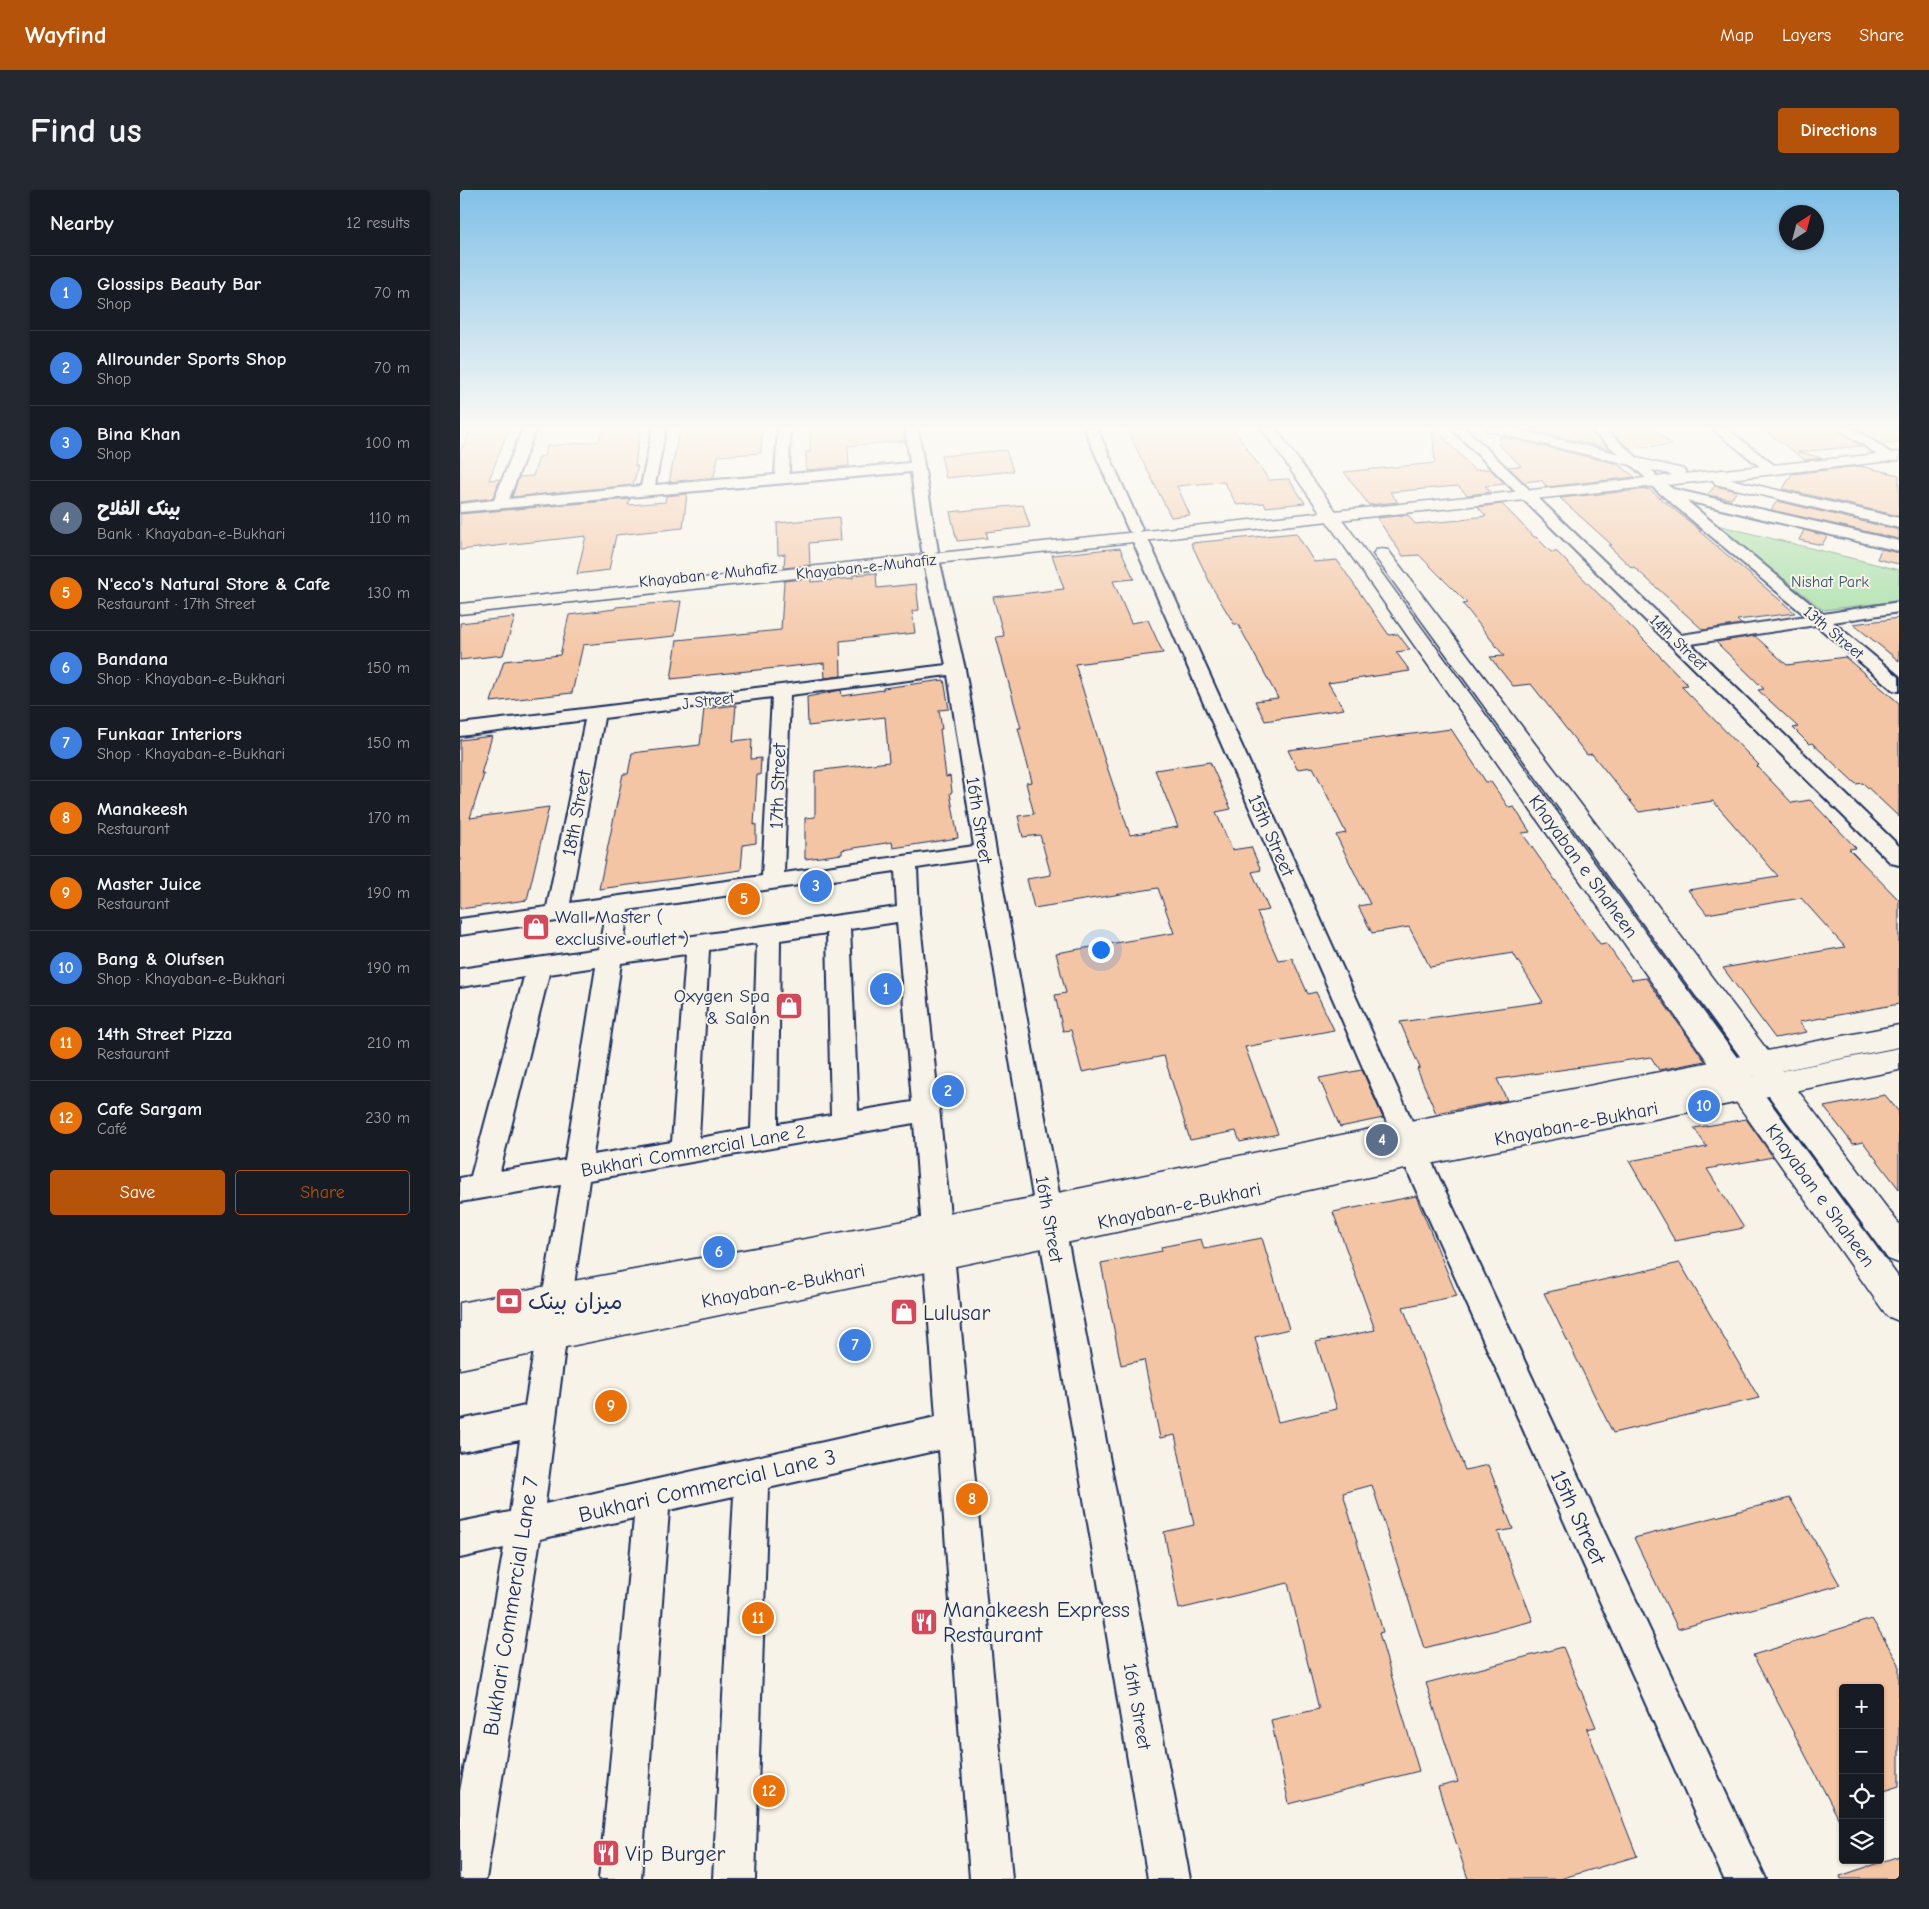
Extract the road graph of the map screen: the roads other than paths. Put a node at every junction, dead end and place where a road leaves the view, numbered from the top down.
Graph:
1 (923, 507) edge
2 (1125, 507) edge
3 (1336, 507) edge
4 (1337, 507) edge
5 (1379, 507) edge
6 (1541, 507) edge
7 (1684, 507) edge
8 (1734, 507) edge
9 (1829, 507) edge
10 (1864, 507) edge
11 (1340, 511) junction
12 (1899, 515) edge
13 (1899, 523) edge
14 (1137, 533) junction
15 (1899, 546) edge
16 (930, 555) junction
17 (815, 567) junction
18 (460, 600) edge
19 (1899, 607) edge
20 (460, 609) edge
21 (1817, 618) junction
22 (1678, 641) junction
23 (956, 669) junction
24 (1899, 686) edge
25 (781, 691) junction
26 (596, 713) junction
27 (460, 730) edge
28 (984, 851) junction
29 (1899, 858) edge
30 (906, 862) junction
31 (773, 882) junction
32 (618, 904) junction
33 (557, 913) junction
34 (908, 913) junction
35 (838, 923) junction
36 (460, 926) edge
37 (769, 932) junction
38 (698, 942) junction
39 (610, 955) junction
40 (539, 966) junction
41 (460, 978) edge
42 (1899, 1036) edge
43 (1899, 1059) edge
44 (1769, 1073) junction
45 (1738, 1080) junction
46 (926, 1110) junction
47 (845, 1124) junction
48 (764, 1138) junction
49 (1409, 1144) junction
50 (685, 1151) junction
51 (577, 1170) junction
52 (471, 1188) edge
53 (1050, 1221) junction
54 (938, 1242) junction
55 (1899, 1249) edge
56 (1899, 1305) edge
57 (554, 1315) junction
58 (460, 1319) edge
59 (460, 1352) edge
60 (538, 1420) junction
61 (954, 1430) junction
62 (460, 1436) edge
63 (752, 1474) junction
64 (653, 1497) junction
65 (525, 1526) junction
66 (460, 1540) edge
67 (465, 1879) edge
68 (620, 1879) edge
69 (734, 1879) edge
70 (990, 1879) edge
71 (1169, 1879) edge
72 (1744, 1879) edge

1 - 16 street, 16th Street
2 - 14 street, 15th Street
3 - 11 street, Khayaban e Shaheen
4 - 11 street, Khayaban e Shaheen
5 - 11 street
6 - 22 street, 14th Street
7 - 21 street, 13th Street
8 - 15 street
9 - 13 street
10 - 12 street
11 - 14 street
11 - 44 street, Khayaban e Shaheen
11 - 45 street, Khayaban e Shaheen
14 - 16 street, Khayaban e Muhafiz
14 - 49 street, 15th Street
16 - 17 street, Khayaban e Muhafiz
16 - 23 street, 16th Street
17 - 18 street, Khayaban e Muhafiz
17 - 20 street, Khayaban-e-Muhafiz
19 - 21 street
21 - 22 street
21 - 24 street, 13th Street
22 - 29 street, 14th Street
23 - 25 street, J Street
23 - 28 street, 16th Street
25 - 26 street, J Street
25 - 31 street, 17th Street
26 - 27 street, J Street
26 - 33 street, 18th Street
28 - 30 street
28 - 53 street, 16th Street
30 - 31 street
30 - 34 street
31 - 32 street
32 - 33 street
32 - 39 street, Bukhari Commercial Lane 7
33 - 36 street
34 - 35 street
34 - 46 street
35 - 37 street
35 - 47 street
37 - 38 street
37 - 48 street
38 - 39 street
38 - 50 street
39 - 40 street
39 - 51 street, Bukhari Commercial Lane 7
40 - 41 street
40 - 52 street
42 - 44 street, Khayaban-e-Bukhari
43 - 44 street, Khayaban-e-Bukhari
44 - 45 street, Khayaban-e-Bukhari
44 - 55 street, Khayaban e Shaheen
45 - 49 street, Khayaban-e-Bukhari
45 - 56 street, Khayaban e Shaheen
46 - 47 street, Bukhari Commercial Lane 2
46 - 54 street
47 - 48 street, Bukhari Commercial Lane 2
48 - 50 street, Bukhari Commercial Lane 2
49 - 53 street, Khayaban-e-Bukhari
49 - 72 street, 15th Street
50 - 51 street, Bukhari Commercial Lane 2
51 - 52 street, Bukhari Commercial Lane 2
51 - 57 street, Bukhari Commercial Lane 7
53 - 54 street, Khayaban-e-Bukhari
53 - 71 street, 16th Street
54 - 57 street, Khayaban-e-Bukhari
54 - 61 street
57 - 58 street, Khayaban-e-Bukhari
57 - 59 street, Khayaban-e-Bukhari
57 - 60 street, Bukhari Commercial Lane 7
60 - 62 street
60 - 65 street, Bukhari Commercial Lane 7
61 - 63 street, Bukhari Commercial Lane 3
61 - 70 street
63 - 64 street, Bukhari Commercial Lane 3
63 - 69 street
64 - 65 street, Bukhari Commercial Lane 3
64 - 68 street
65 - 66 street, Bukhari Commercial Lane 3
65 - 67 street, Bukhari Commercial Lane 7

